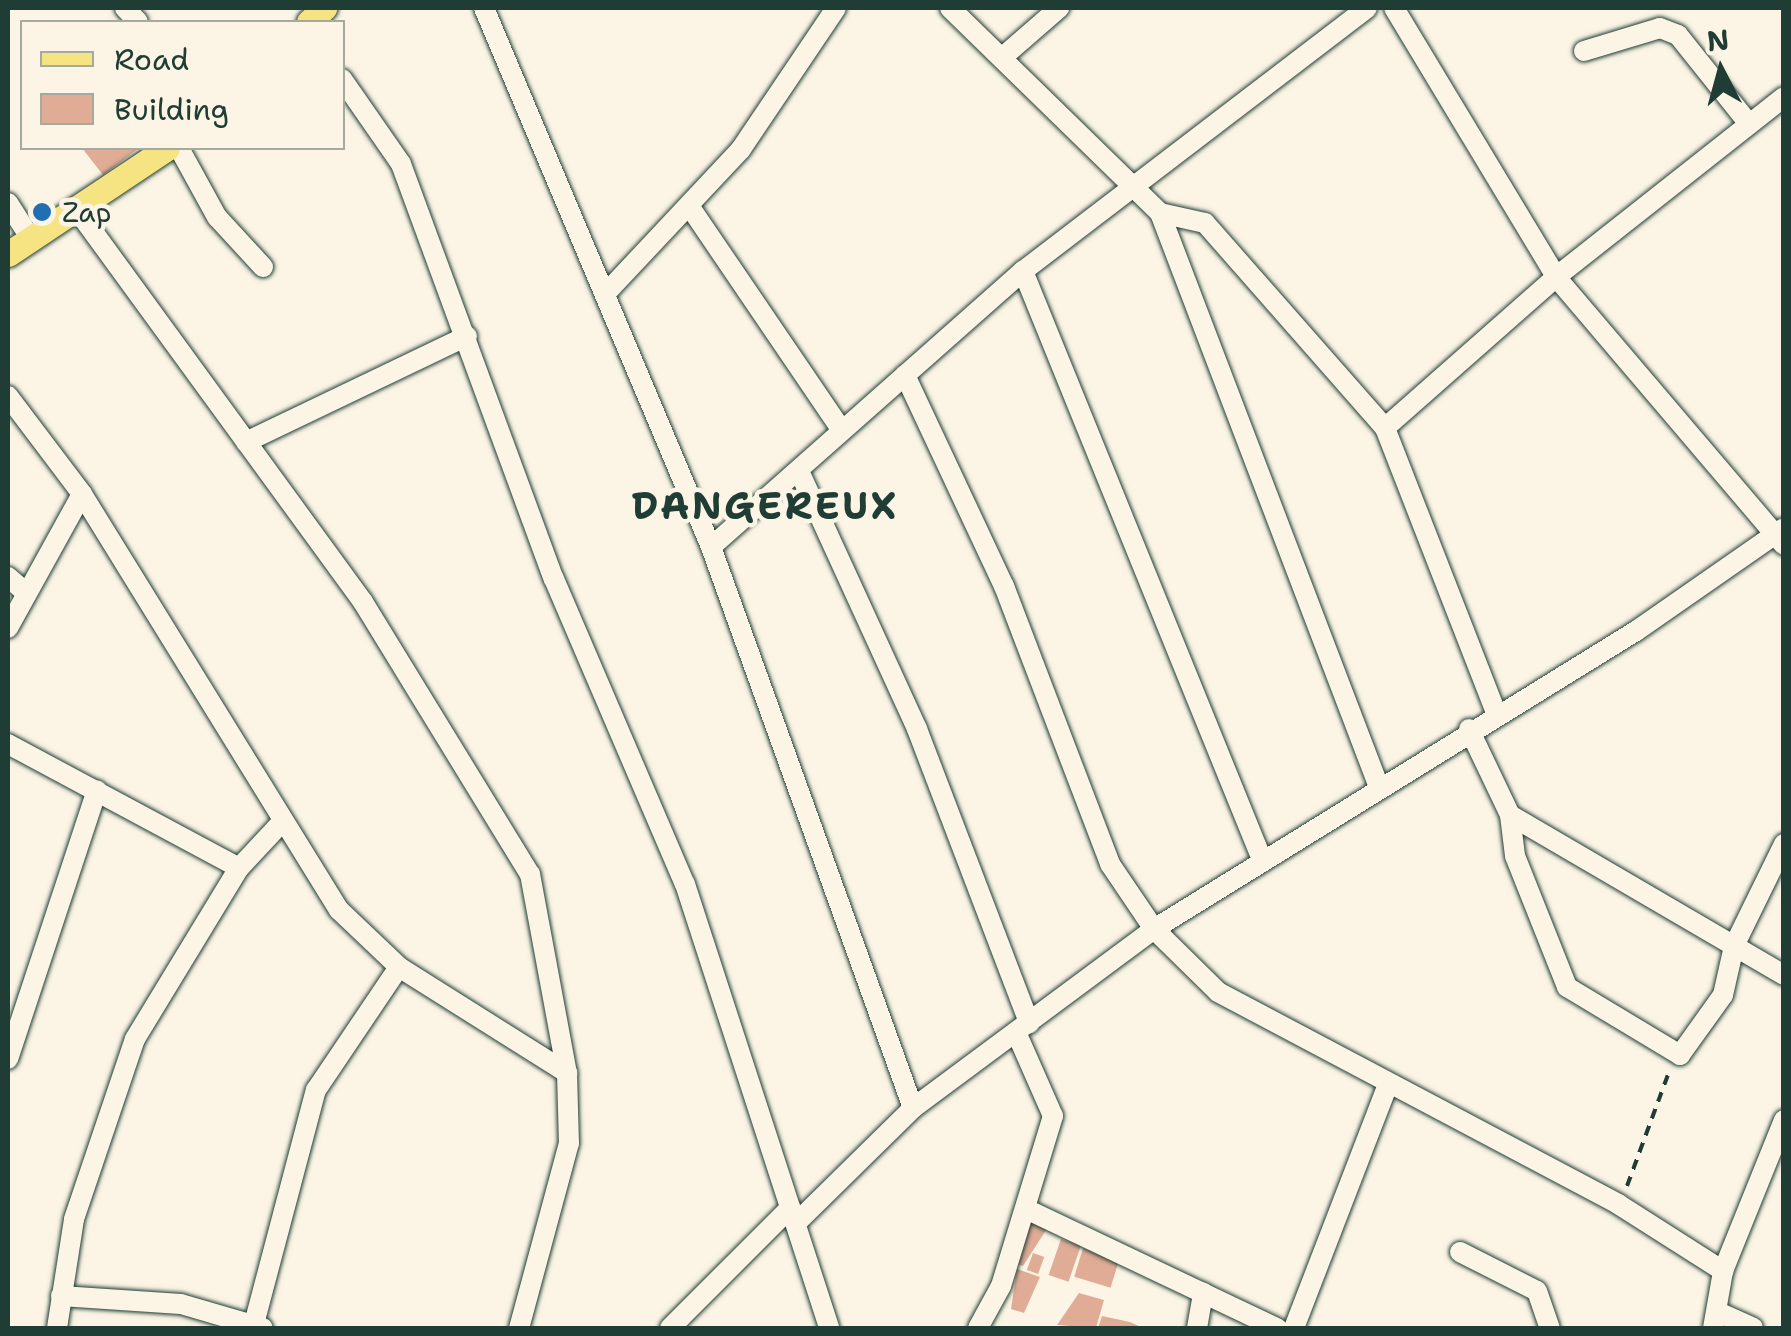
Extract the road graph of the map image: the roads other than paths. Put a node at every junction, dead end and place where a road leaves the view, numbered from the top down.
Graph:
1 (484, 8) edge
2 (836, 8) edge
3 (950, 8) edge
4 (1060, 8) edge
5 (1367, 8) edge
6 (1394, 8) edge
7 (1584, 52) dead end
8 (1004, 55) junction
9 (345, 82) edge
10 (1784, 97) edge
11 (1748, 124) junction
12 (164, 150) edge
13 (180, 150) edge
14 (1140, 184) junction
15 (8, 203) edge
16 (75, 207) junction
17 (692, 210) junction
18 (1160, 213) junction
19 (31, 239) junction
20 (8, 254) edge
21 (263, 267) dead end
22 (1023, 271) junction
23 (1556, 277) junction
24 (606, 293) junction
25 (467, 336) junction
26 (905, 375) junction
27 (8, 396) edge
28 (1385, 428) junction
29 (841, 429) junction
30 (246, 442) junction
31 (799, 471) junction
32 (82, 494) junction
33 (1780, 536) edge
34 (711, 547) junction
35 (15, 584) edge
36 (8, 628) edge
37 (1496, 712) junction
38 (1469, 729) junction
39 (8, 744) edge
40 (1379, 787) junction
41 (97, 790) junction
42 (1510, 815) junction
43 (282, 822) junction
44 (1784, 844) edge
45 (1262, 858) junction
46 (239, 868) junction
47 (1154, 929) junction
48 (1734, 946) junction
49 (400, 967) junction
50 (1784, 975) edge
51 (1022, 1027) junction
52 (8, 1059) edge
53 (567, 1074) junction
54 (1388, 1085) junction
55 (913, 1108) junction
56 (1784, 1120) edge
57 (1026, 1209) junction
58 (793, 1215) junction
59 (1460, 1252) dead end
60 (1723, 1271) junction
61 (1203, 1293) junction
62 (60, 1296) junction
63 (1716, 1321) edge
64 (259, 1326) edge
65 (57, 1328) edge
66 (520, 1328) edge
67 (670, 1328) edge
68 (829, 1328) edge
69 (978, 1328) edge
70 (1197, 1328) edge
71 (1277, 1328) edge
72 (1294, 1328) edge
73 (1550, 1328) edge
74 (1753, 1328) edge

1 - 24 street
2 - 17 street
3 - 8 street
4 - 8 street
5 - 14 street
6 - 23 street
7 - 11 street
8 - 14 street
9 - 25 street
10 - 11 street
11 - 23 street
12 - 16 main road
13 - 21 street
14 - 18 street
14 - 22 street
15 - 19 street
16 - 19 main road
16 - 30 street
17 - 24 street
17 - 29 street
18 - 28 street
18 - 40 street
19 - 20 main road
22 - 26 street
22 - 45 street
23 - 28 street
23 - 33 street
24 - 34 street
25 - 30 street
25 - 58 street
26 - 29 street
26 - 47 street
27 - 32 street
28 - 37 street
29 - 31 street
30 - 53 street
31 - 34 street
31 - 51 street
32 - 35 street
32 - 43 street
33 - 37 street
34 - 55 street
35 - 36 street
37 - 38 street
38 - 40 street
38 - 42 street
39 - 41 street
40 - 45 street
41 - 46 street
41 - 52 street
42 - 48 street
42 - 48 street
43 - 46 street
43 - 49 street
44 - 48 street
45 - 47 street
46 - 62 street
47 - 51 street
47 - 54 street
48 - 50 street
49 - 53 street
49 - 64 street
51 - 55 street
51 - 57 street
53 - 66 street
54 - 60 street
54 - 72 street
55 - 58 street
56 - 60 street
57 - 61 street
57 - 69 street
58 - 67 street
58 - 68 street
59 - 73 street
60 - 63 street
61 - 70 street
61 - 71 street
62 - 64 street
62 - 65 street
63 - 74 street

